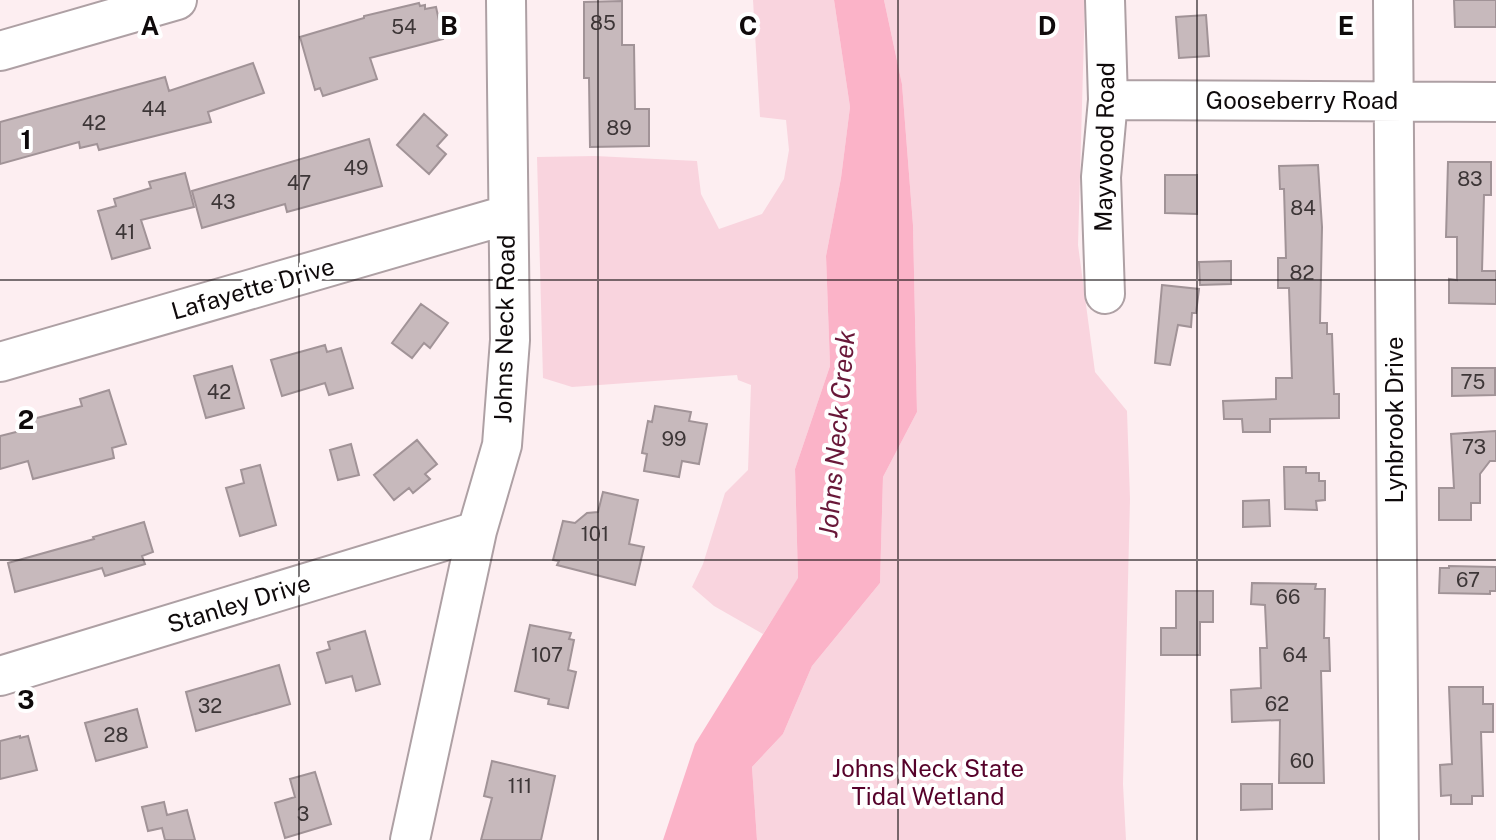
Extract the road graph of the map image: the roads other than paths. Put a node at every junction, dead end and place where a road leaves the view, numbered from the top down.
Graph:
1 (177, 0) edge
2 (506, 0) edge
3 (1105, 0) edge
4 (1393, 0) edge
5 (0, 51) edge
6 (1108, 100) junction
7 (1393, 102) junction
8 (1496, 102) edge
9 (507, 215) junction
10 (1105, 294) dead end
11 (0, 362) edge
12 (477, 531) junction
13 (0, 676) edge
14 (410, 840) edge
15 (1399, 840) edge

1 - 5 street
2 - 9 street, Johns Neck Road
3 - 6 street, Maywood Road
4 - 7 street, Lynbrook Drive
6 - 7 street, Gooseberry Road
6 - 10 street, Maywood Road
7 - 8 street, Gooseberry Road
7 - 15 street, Lynbrook Drive
9 - 11 street, Lafayette Drive
9 - 12 street, Johns Neck Road
12 - 13 street, Stanley Drive
12 - 14 street, Johns Neck Road

